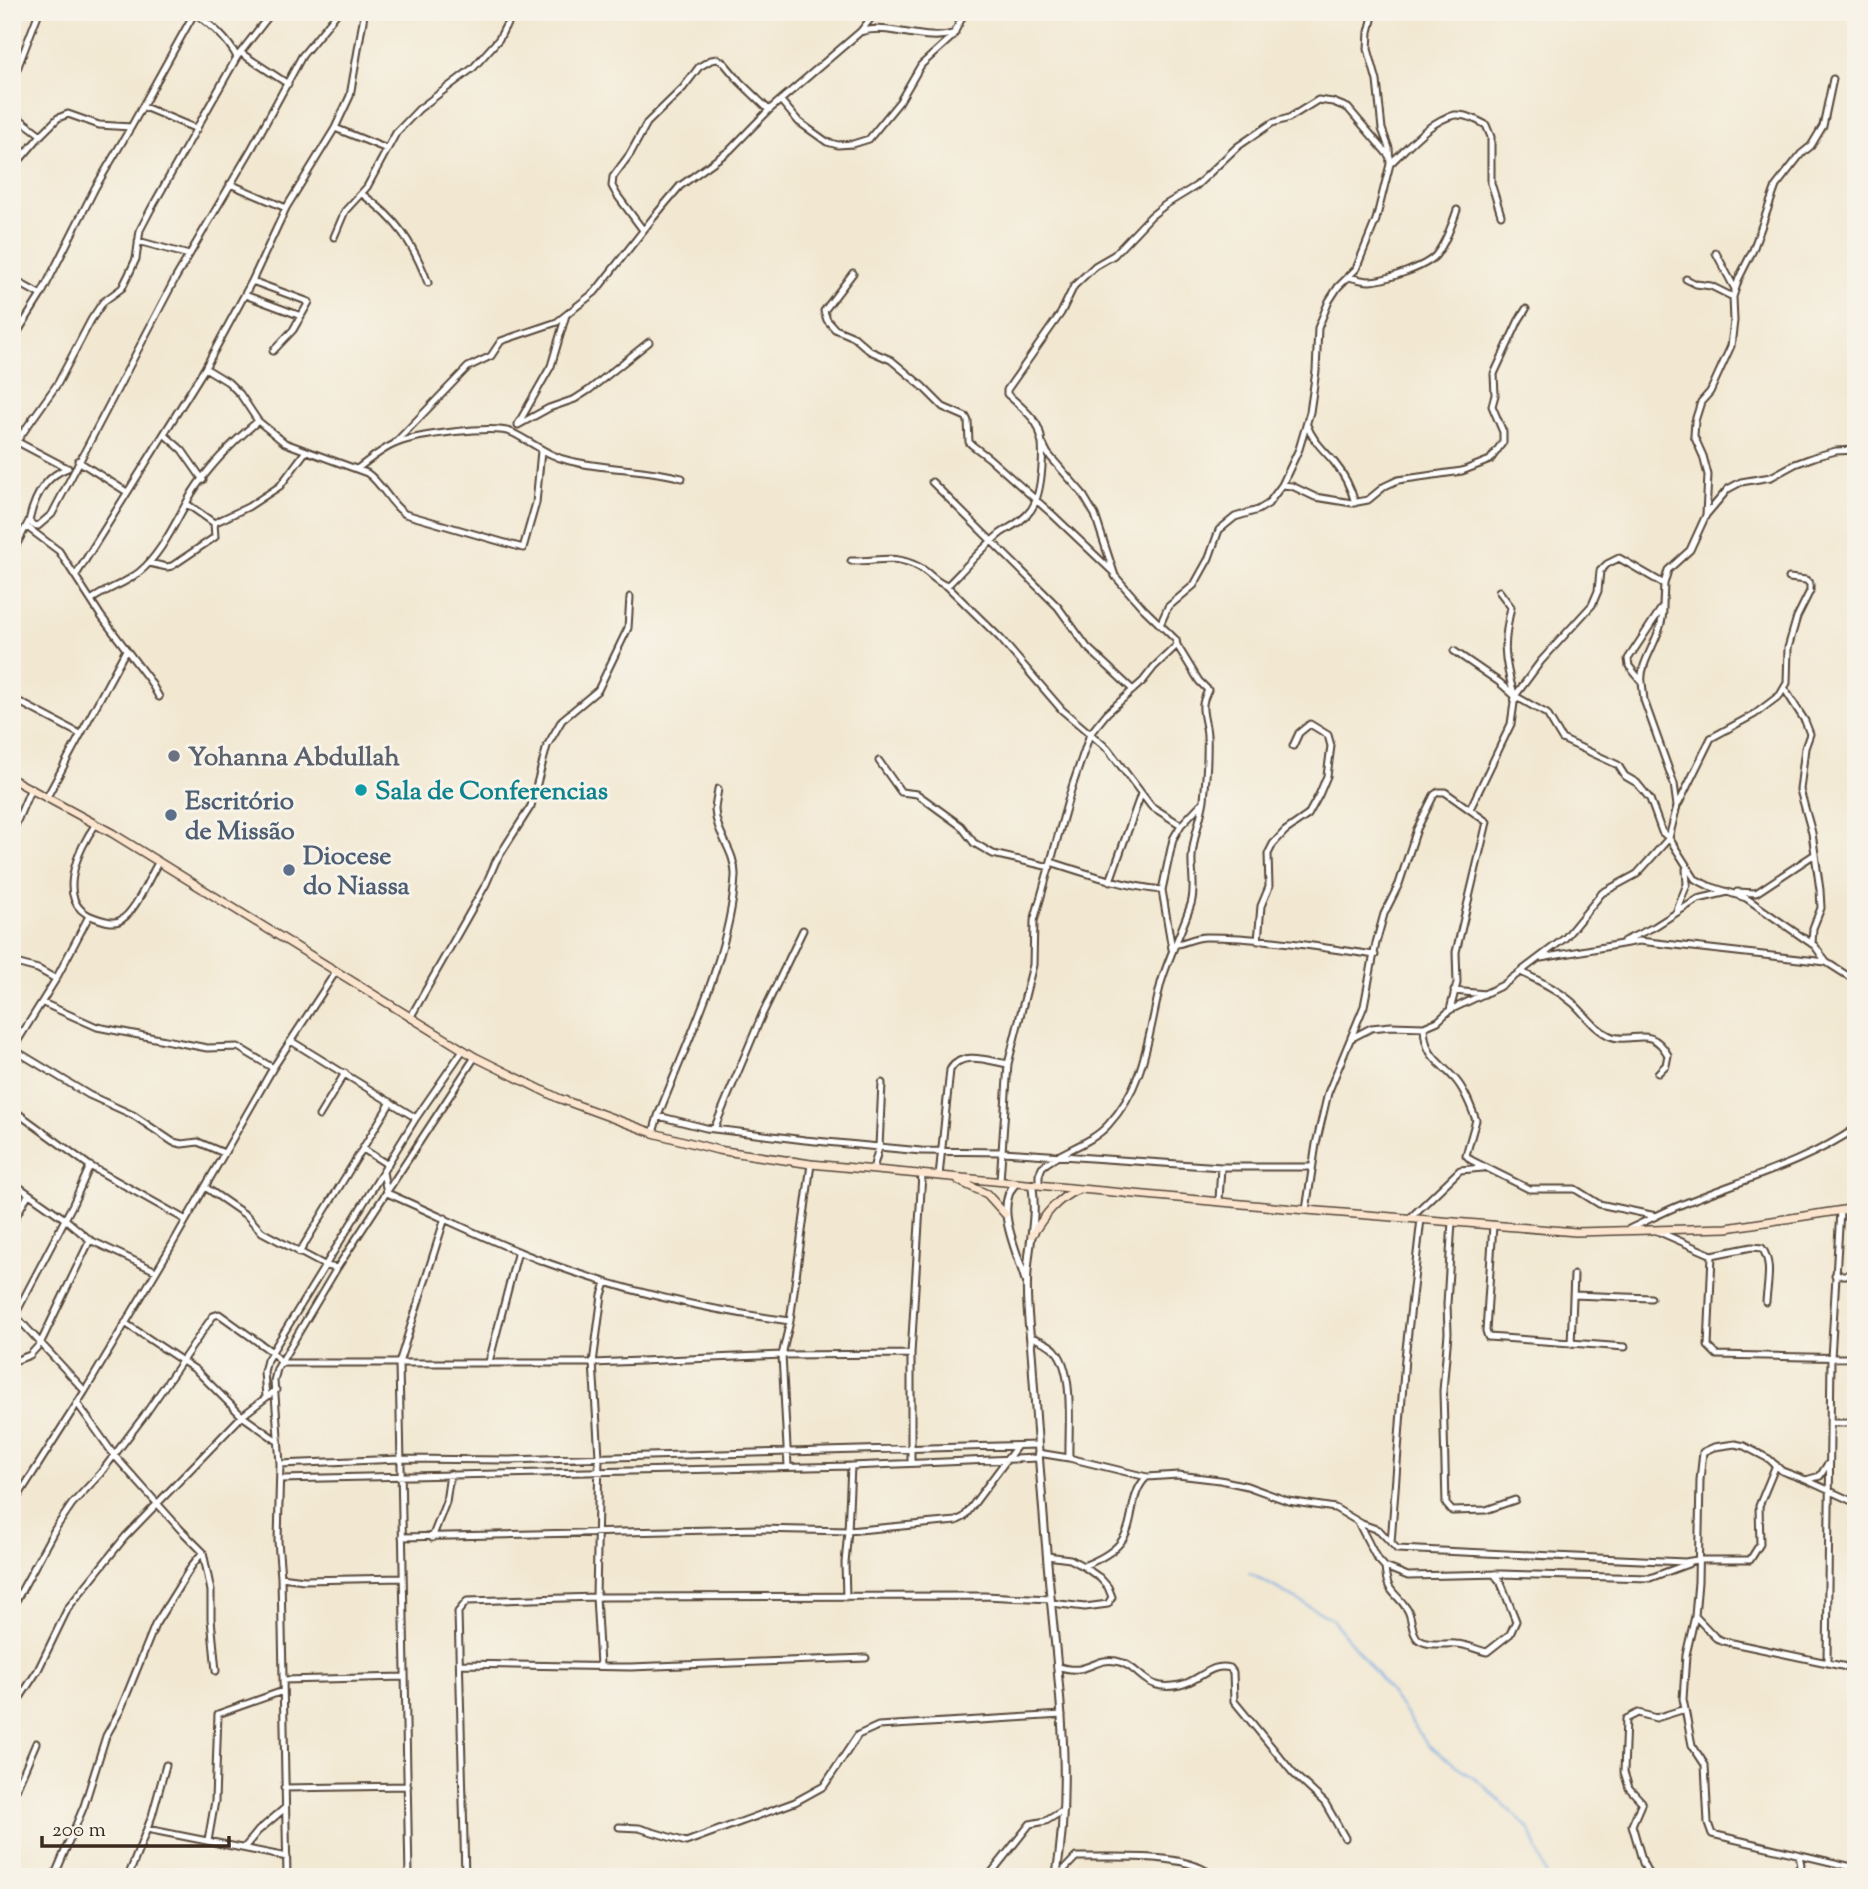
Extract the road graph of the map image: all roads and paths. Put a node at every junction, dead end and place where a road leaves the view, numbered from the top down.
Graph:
1 (40, 12) edge
2 (195, 12) edge
3 (272, 12) edge
4 (338, 12) edge
5 (516, 12) edge
6 (876, 12) edge
7 (965, 12) edge
8 (1055, 12) edge
9 (1126, 12) edge
10 (1374, 12) edge
11 (364, 15) dead end
12 (860, 32) junction
13 (955, 33) junction
14 (239, 55) junction
15 (1833, 79) dead end
16 (12, 82) edge
17 (288, 84) junction
18 (781, 101) junction
19 (144, 107) junction
20 (769, 110) junction
21 (12, 113) edge
22 (131, 127) junction
23 (335, 128) junction
24 (197, 129) junction
25 (41, 135) junction
26 (387, 149) junction
27 (1390, 161) junction
28 (12, 169) edge
29 (230, 184) junction
30 (362, 194) junction
31 (286, 208) junction
32 (1457, 210) dead end
33 (1501, 215) dead end
34 (643, 230) junction
35 (334, 237) dead end
36 (138, 242) junction
37 (1717, 253) dead end
38 (189, 255) junction
39 (853, 273) dead end
40 (1349, 277) junction
41 (12, 279) edge
42 (1686, 279) dead end
43 (252, 281) junction
44 (428, 283) dead end
45 (1735, 289) junction
46 (41, 295) junction
47 (245, 295) junction
48 (1732, 297) junction
49 (1526, 309) dead end
50 (566, 314) junction
51 (301, 316) junction
52 (12, 326) edge
53 (18, 331) junction
54 (12, 341) edge
55 (649, 342) dead end
56 (273, 351) dead end
57 (205, 368) junction
58 (258, 421) junction
59 (518, 425) junction
60 (1307, 425) junction
61 (511, 431) junction
62 (165, 435) junction
63 (15, 440) edge
64 (1041, 440) junction
65 (394, 444) junction
66 (1856, 450) edge
67 (306, 451) junction
68 (541, 451) junction
69 (78, 461) junction
70 (71, 469) junction
71 (356, 469) junction
72 (681, 478) dead end
73 (203, 480) junction
74 (932, 482) dead end
75 (1282, 485) junction
76 (127, 492) junction
77 (1036, 499) junction
78 (1355, 503) junction
79 (187, 504) junction
80 (1706, 515) junction
81 (214, 523) junction
82 (28, 524) junction
83 (992, 542) junction
84 (12, 553) edge
85 (851, 561) dead end
86 (149, 563) junction
87 (1114, 573) junction
88 (76, 575) junction
89 (1789, 578) dead end
90 (1664, 584) junction
91 (947, 586) junction
92 (1499, 591) dead end
93 (630, 597) dead end
94 (92, 600) junction
95 (1663, 606) junction
96 (1160, 625) junction
97 (1177, 645) junction
98 (127, 650) junction
99 (1454, 651) dead end
100 (1642, 682) junction
101 (1784, 688) junction
102 (1133, 690) junction
103 (1515, 696) junction
104 (159, 697) dead end
105 (13, 700) edge
106 (80, 734) junction
107 (1090, 734) junction
108 (1293, 746) dead end
109 (879, 761) dead end
110 (12, 779) edge
111 (31, 788) junction
112 (718, 789) dead end
113 (1141, 794) junction
114 (47, 797) junction
115 (1203, 802) junction
116 (1677, 806) junction
117 (1470, 809) junction
118 (96, 824) junction
119 (1181, 825) junction
120 (12, 832) edge
121 (1669, 838) junction
122 (1815, 853) junction
123 (158, 863) junction
124 (1051, 865) junction
125 (1685, 866) junction
126 (1110, 881) junction
127 (1162, 890) junction
128 (1730, 891) junction
129 (1676, 912) junction
130 (89, 916) junction
131 (803, 930) dead end
132 (1258, 941) junction
133 (1618, 944) junction
134 (1812, 944) junction
135 (1173, 947) junction
136 (1374, 956) junction
137 (1538, 959) junction
138 (12, 962) edge
139 (1825, 962) junction
140 (1521, 972) junction
141 (335, 973) junction
142 (56, 979) junction
143 (1856, 981) edge
144 (1454, 991) junction
145 (1485, 994) junction
146 (43, 1003) junction
147 (1450, 1010) junction
148 (410, 1018) junction
149 (1424, 1027) junction
150 (12, 1028) edge
151 (22, 1032) junction
152 (1352, 1038) junction
153 (291, 1041) junction
154 (13, 1049) edge
155 (463, 1050) junction
156 (475, 1057) junction
157 (1007, 1064) junction
158 (273, 1068) junction
159 (345, 1073) junction
160 (1658, 1073) dead end
161 (882, 1083) dead end
162 (391, 1101) junction
163 (12, 1109) edge
164 (319, 1116) dead end
165 (657, 1116) junction
166 (416, 1118) junction
167 (1856, 1128) edge
168 (714, 1129) junction
169 (653, 1133) junction
170 (879, 1147) junction
171 (363, 1149) junction
172 (940, 1150) junction
173 (1003, 1152) junction
174 (223, 1153) junction
175 (1057, 1157) junction
176 (811, 1164) junction
177 (388, 1165) junction
178 (90, 1166) junction
179 (1221, 1167) junction
180 (1312, 1167) junction
181 (873, 1168) junction
182 (1483, 1168) junction
183 (383, 1172) junction
184 (922, 1174) junction
185 (939, 1176) junction
186 (948, 1177) junction
187 (1000, 1181) junction
188 (12, 1182) edge
189 (1016, 1182) junction
190 (1035, 1185) junction
191 (205, 1186) junction
192 (1079, 1189) junction
193 (387, 1193) junction
194 (28, 1195) junction
195 (1219, 1200) junction
196 (1856, 1208) edge
197 (1306, 1210) junction
198 (1840, 1211) junction
199 (1006, 1214) junction
200 (1656, 1216) junction
201 (1410, 1218) junction
202 (65, 1219) junction
203 (445, 1219) junction
204 (1421, 1219) junction
205 (186, 1220) junction
206 (1452, 1222) junction
207 (12, 1223) edge
208 (1493, 1225) junction
209 (1657, 1231) junction
210 (1623, 1232) junction
211 (1032, 1235) junction
212 (90, 1240) junction
213 (518, 1251) junction
214 (299, 1253) junction
215 (1713, 1255) junction
216 (326, 1266) junction
217 (337, 1268) junction
218 (156, 1271) junction
219 (1574, 1275) dead end
220 (1835, 1275) junction
221 (1856, 1275) edge
222 (606, 1283) junction
223 (1027, 1284) junction
224 (1573, 1295) junction
225 (1651, 1298) dead end
226 (1766, 1302) dead end
227 (14, 1314) edge
228 (790, 1321) junction
229 (125, 1323) junction
230 (1031, 1337) junction
231 (40, 1344) junction
232 (1571, 1345) junction
233 (1625, 1347) dead end
234 (272, 1352) junction
235 (911, 1354) junction
236 (782, 1355) junction
237 (1831, 1358) junction
238 (1856, 1359) edge
239 (184, 1360) junction
240 (12, 1362) edge
241 (489, 1362) junction
242 (282, 1363) junction
243 (399, 1363) junction
244 (593, 1363) junction
245 (276, 1390) junction
246 (85, 1391) junction
247 (266, 1397) junction
248 (77, 1404) junction
249 (242, 1416) junction
250 (1830, 1423) junction
251 (1856, 1423) edge
252 (277, 1441) junction
253 (1038, 1445) junction
254 (1017, 1446) junction
255 (910, 1448) junction
256 (788, 1451) junction
257 (114, 1455) junction
258 (599, 1456) junction
259 (1038, 1456) junction
260 (1008, 1458) junction
261 (1069, 1458) junction
262 (400, 1459) junction
263 (508, 1460) junction
264 (1828, 1462) junction
265 (911, 1463) junction
266 (280, 1464) junction
267 (1776, 1465) junction
268 (788, 1466) junction
269 (851, 1466) junction
270 (599, 1470) junction
271 (510, 1472) junction
272 (450, 1474) junction
273 (400, 1476) junction
274 (1147, 1477) junction
275 (281, 1479) junction
276 (1806, 1480) junction
277 (1829, 1492) junction
278 (1515, 1500) dead end
279 (158, 1503) junction
280 (1856, 1503) edge
281 (12, 1506) edge
282 (1356, 1521) junction
283 (848, 1531) junction
284 (597, 1533) junction
285 (402, 1538) junction
286 (432, 1538) junction
287 (1391, 1543) junction
288 (203, 1552) junction
289 (1047, 1556) junction
290 (1698, 1560) junction
291 (1083, 1566) junction
292 (1385, 1567) junction
293 (1494, 1574) junction
294 (281, 1577) junction
295 (402, 1578) junction
296 (596, 1597) junction
297 (846, 1597) junction
298 (1051, 1601) junction
299 (12, 1608) edge
300 (1695, 1616) junction
301 (866, 1658) dead end
302 (1827, 1661) junction
303 (461, 1664) junction
304 (600, 1665) junction
305 (1057, 1666) junction
306 (1856, 1669) edge
307 (216, 1671) dead end
308 (404, 1676) junction
309 (283, 1680) junction
310 (283, 1691) junction
311 (1685, 1709) junction
312 (12, 1710) edge
313 (1062, 1715) junction
314 (36, 1743) dead end
315 (166, 1765) dead end
316 (408, 1786) junction
317 (284, 1788) junction
318 (12, 1799) edge
319 (285, 1808) junction
320 (1064, 1811) junction
321 (619, 1827) dead end
322 (147, 1829) junction
323 (1346, 1838) dead end
324 (208, 1841) junction
325 (244, 1848) junction
326 (1799, 1855) junction
327 (287, 1857) junction
328 (1856, 1868) edge
329 (54, 1877) edge
330 (128, 1877) edge
331 (287, 1877) edge
332 (409, 1877) edge
333 (465, 1877) edge
334 (988, 1877) edge
335 (1056, 1877) edge
336 (1214, 1877) edge
337 (1650, 1877) edge
338 (1791, 1877) edge

1 - 16 street
2 - 14 street
2 - 19 street
3 - 14 street
4 - 17 street
5 - 26 street
6 - 12 street
7 - 13 street
8 - 9 street
10 - 27 street
11 - 23 street
12 - 13 street
12 - 18 street
13 - 18 street
14 - 17 street
14 - 24 street
15 - 45 street
17 - 29 street
18 - 20 street
19 - 22 street
19 - 24 street
20 - 34 street
20 - 34 street
21 - 25 street
22 - 25 street
22 - 46 street
23 - 26 street
23 - 31 street
24 - 36 street
25 - 28 street
26 - 30 street
27 - 33 street
27 - 40 street
27 - 64 street
29 - 31 street
29 - 38 street
30 - 35 street
30 - 44 street
31 - 43 street
32 - 40 street
34 - 50 street
36 - 38 street
36 - 63 street
37 - 45 street
38 - 69 street
39 - 77 street
40 - 60 street
41 - 46 street
42 - 48 street
43 - 47 street
43 - 51 street
45 - 48 street
46 - 53 street
47 - 51 street
47 - 57 street
48 - 80 street
49 - 78 street
50 - 59 street
50 - 65 street
51 - 56 street
52 - 53 street
53 - 54 street
55 - 59 street
57 - 58 street
57 - 62 street
58 - 67 street
58 - 73 street
59 - 61 street
60 - 75 street
60 - 78 street
61 - 65 street
61 - 68 street
62 - 73 street
62 - 76 street
63 - 70 street
64 - 77 street
64 - 87 street
65 - 71 street
66 - 80 street
67 - 71 street
67 - 81 street
68 - 71 street
68 - 72 street
69 - 70 street
69 - 76 street
70 - 82 street
70 - 82 street
73 - 79 street
74 - 83 street
75 - 78 street
75 - 96 street
76 - 88 street
77 - 83 street
77 - 87 street
79 - 81 street
79 - 86 street
80 - 90 street
81 - 86 street
82 - 84 street
82 - 88 street
83 - 91 street
83 - 102 street
85 - 91 street
86 - 94 street
87 - 96 street
88 - 94 street
89 - 101 street
90 - 95 street
90 - 103 street
91 - 107 street
92 - 103 street
93 - 148 street
94 - 98 street
95 - 100 street
95 - 100 street
96 - 97 street
97 - 102 street
97 - 115 street
98 - 104 street
98 - 106 street
99 - 103 street
100 - 116 street
101 - 116 street
101 - 122 street
102 - 107 street
103 - 117 street
103 - 121 street
105 - 106 street
106 - 114 street
107 - 113 street
107 - 124 street
108 - 132 street
109 - 124 street
110 - 111 main road
111 - 114 main road
111 - 120 street
112 - 165 street
113 - 119 street
113 - 126 street
114 - 118 main road
115 - 119 street
115 - 135 street
116 - 121 street
117 - 136 street
117 - 144 street
118 - 123 main road
118 - 130 street
119 - 127 street
121 - 125 street
121 - 137 street
122 - 128 street
122 - 134 street
123 - 130 street
123 - 141 main road
124 - 126 street
124 - 157 street
125 - 128 street
125 - 129 street
126 - 127 street
127 - 135 street
128 - 129 street
128 - 134 street
129 - 133 street
130 - 142 street
131 - 168 street
132 - 135 street
132 - 136 street
133 - 137 street
133 - 139 street
134 - 139 street
135 - 175 street
136 - 152 street
137 - 140 street
138 - 142 street
139 - 143 street
140 - 145 street
140 - 160 street
141 - 148 main road
141 - 153 street
142 - 146 street
144 - 145 street
144 - 147 street
145 - 147 street
146 - 151 street
146 - 158 street
147 - 149 street
148 - 155 main road
149 - 152 street
149 - 182 street
150 - 151 street
151 - 154 street
152 - 180 street
153 - 158 street
153 - 159 street
154 - 174 street
155 - 156 main road
155 - 166 street
156 - 169 main road
156 - 193 street
157 - 172 street
157 - 173 street
158 - 174 street
159 - 162 street
159 - 164 street
161 - 170 street
162 - 166 street
162 - 171 street
163 - 178 street
165 - 168 street
165 - 169 street
166 - 177 street
167 - 200 street
168 - 170 street
169 - 176 main road
170 - 172 street
170 - 181 street
171 - 177 street
171 - 214 street
172 - 173 street
172 - 185 street
173 - 175 street
173 - 187 street
174 - 191 street
175 - 179 street
175 - 190 street
176 - 181 main road
176 - 228 street
177 - 183 street
178 - 202 street
178 - 205 street
179 - 180 street
179 - 195 street
180 - 197 street
181 - 184 main road
182 - 200 street
182 - 201 street
183 - 193 street
183 - 216 street
184 - 185 main road
184 - 235 street
185 - 186 main road
186 - 187 main road
186 - 199 main road
187 - 189 main road
188 - 194 street
189 - 190 main road
189 - 199 street
190 - 192 main road
190 - 211 street
191 - 205 street
191 - 214 street
192 - 195 main road
192 - 211 main road
193 - 203 street
193 - 217 street
194 - 202 street
194 - 207 street
195 - 197 main road
196 - 198 main road
197 - 201 main road
198 - 209 main road
198 - 220 street
199 - 223 street
200 - 210 street
201 - 204 main road
202 - 212 street
202 - 227 street
203 - 213 street
203 - 243 street
204 - 206 main road
204 - 287 street
205 - 218 street
206 - 208 main road
206 - 278 street
208 - 210 main road
208 - 232 street
209 - 210 main road
209 - 215 street
211 - 223 street
212 - 218 street
212 - 231 street
213 - 222 street
213 - 241 street
214 - 216 street
215 - 226 street
215 - 237 street
216 - 217 street
216 - 234 street
217 - 242 street
218 - 229 street
219 - 224 street
220 - 221 street
220 - 237 street
222 - 228 street
222 - 244 street
223 - 230 street
224 - 225 street
224 - 232 street
227 - 231 street
228 - 236 street
229 - 239 street
229 - 246 street
230 - 253 street
230 - 261 street
231 - 240 street
231 - 246 street
232 - 233 street
234 - 239 street
234 - 242 street
234 - 247 street
235 - 236 street
235 - 255 street
236 - 244 street
236 - 256 street
237 - 238 street
237 - 250 street
239 - 249 street
239 - 257 street
241 - 243 street
241 - 244 street
242 - 243 street
242 - 245 street
243 - 262 street
244 - 258 street
245 - 247 street
245 - 252 street
246 - 248 street
247 - 249 street
248 - 257 street
248 - 281 street
249 - 252 street
249 - 279 street
250 - 251 street
250 - 264 street
252 - 266 street
253 - 254 street
253 - 259 street
254 - 255 street
254 - 260 street
255 - 256 street
255 - 265 street
256 - 258 street
256 - 268 street
257 - 279 street
257 - 299 street
258 - 263 street
258 - 270 street
259 - 260 street
259 - 261 street
259 - 289 street
260 - 265 street
260 - 283 street
261 - 274 street
262 - 263 street
262 - 266 street
262 - 273 street
263 - 271 street
264 - 276 street
264 - 277 street
265 - 269 street
266 - 275 street
267 - 276 street
267 - 290 street
267 - 290 street
268 - 269 street
268 - 270 street
269 - 283 street
270 - 271 street
270 - 284 street
271 - 272 street
272 - 273 street
272 - 286 street
273 - 275 street
273 - 285 street
274 - 282 street
274 - 291 street
275 - 294 street
276 - 277 street
277 - 280 street
277 - 302 street
279 - 288 street
279 - 312 street
282 - 287 street
282 - 292 street
283 - 284 street
283 - 297 street
284 - 286 street
284 - 296 street
285 - 286 street
285 - 295 street
287 - 290 street
288 - 307 street
288 - 329 street
289 - 291 street
289 - 298 street
290 - 293 street
290 - 300 street
291 - 298 street
292 - 293 street
292 - 293 street
294 - 295 street
294 - 309 street
295 - 308 street
296 - 297 street
296 - 303 street
296 - 304 street
297 - 298 street
298 - 305 street
300 - 302 street
300 - 311 street
301 - 304 street
302 - 306 street
303 - 304 street
303 - 333 street
305 - 313 street
305 - 323 street
308 - 309 street
308 - 316 street
309 - 310 street
310 - 317 street
310 - 324 street
311 - 326 street
311 - 337 street
313 - 320 street
313 - 321 street
314 - 318 street
315 - 322 street
316 - 317 street
316 - 332 street
317 - 319 street
319 - 325 street
319 - 327 street
320 - 334 street
320 - 335 street
322 - 324 street
322 - 330 street
324 - 325 street
325 - 327 street
326 - 328 street
326 - 338 street
327 - 331 street
335 - 336 street

